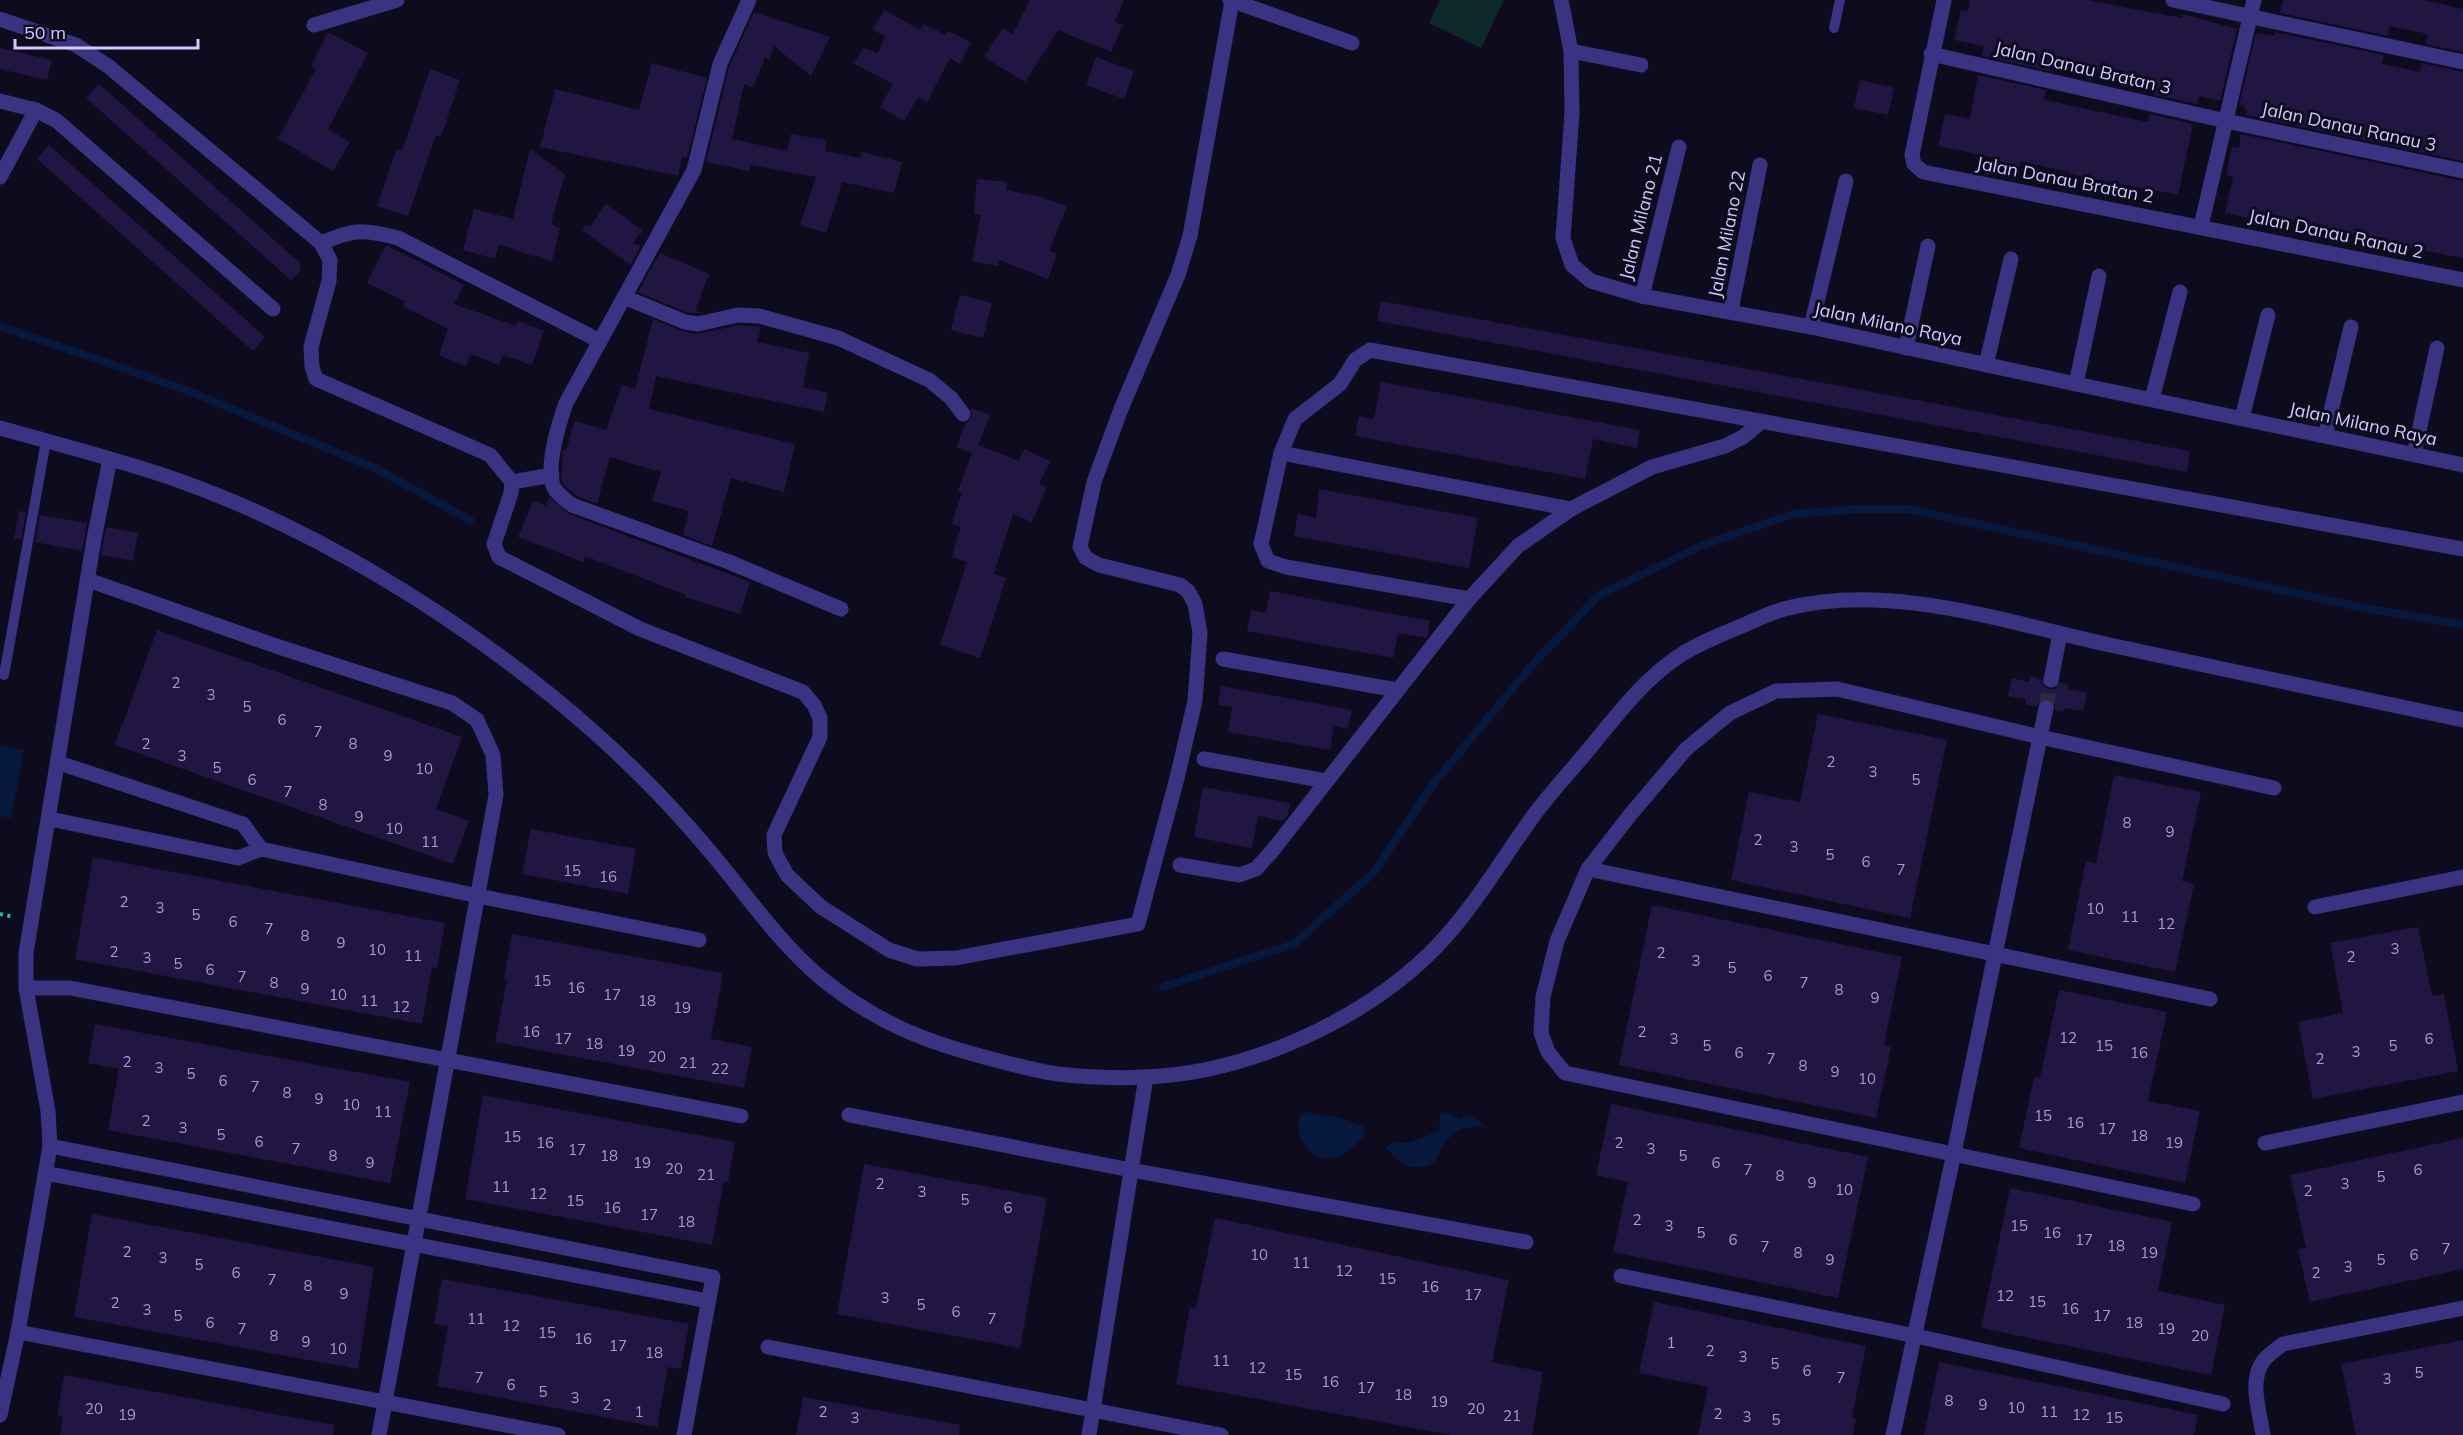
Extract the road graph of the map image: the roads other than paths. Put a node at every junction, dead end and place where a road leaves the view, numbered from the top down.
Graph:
1 (397, 0) edge
2 (749, 0) edge
3 (1562, 0) edge
4 (1840, 0) edge
5 (1944, 0) edge
6 (2173, 0) edge
7 (2254, 0) edge
8 (1231, 1) edge
9 (367, 5) edge
10 (2250, 16) junction
11 (0, 19) edge
12 (314, 25) dead end
13 (1834, 28) dead end
14 (1352, 43) dead end
15 (1570, 51) junction
16 (1931, 54) junction
17 (2463, 62) edge
18 (1641, 65) dead end
19 (0, 101) edge
20 (36, 110) junction
21 (2226, 121) junction
22 (1679, 147) dead end
23 (1760, 165) dead end
24 (2463, 171) edge
25 (0, 177) edge
26 (1846, 181) dead end
27 (2201, 226) junction
28 (321, 243) junction
29 (1928, 246) dead end
30 (2011, 259) dead end
31 (2099, 276) dead end
32 (2463, 280) edge
33 (2180, 292) dead end
34 (1642, 296) junction
35 (624, 297) junction
36 (273, 309) dead end
37 (1731, 310) junction
38 (2268, 315) dead end
39 (1811, 327) junction
40 (2351, 327) dead end
41 (600, 341) junction
42 (1906, 348) junction
43 (2438, 348) dead end
44 (1986, 365) junction
45 (2076, 384) junction
46 (2152, 399) junction
47 (963, 414) dead end
48 (2242, 418) junction
49 (1761, 422) junction
50 (0, 428) edge
51 (2325, 436) junction
52 (46, 441) junction
53 (1281, 453) junction
54 (2415, 454) junction
55 (110, 459) junction
56 (2463, 465) edge
57 (552, 475) junction
58 (512, 482) junction
59 (1572, 509) junction
60 (2463, 549) edge
61 (88, 580) junction
62 (1469, 599) junction
63 (842, 609) dead end
64 (2060, 634) junction
65 (1223, 659) dead end
66 (4, 675) dead end
67 (2051, 680) tunnel mouth
68 (1397, 690) junction
69 (2046, 708) tunnel mouth
70 (2463, 720) edge
71 (2040, 737) junction
72 (1204, 759) dead end
73 (59, 763) junction
74 (1326, 781) junction
75 (2274, 788) dead end
76 (50, 819) junction
77 (261, 849) junction
78 (1180, 865) dead end
79 (1588, 869) junction
80 (2463, 877) edge
81 (478, 896) junction
82 (2315, 907) dead end
83 (699, 940) dead end
84 (1994, 954) junction
85 (26, 988) junction
86 (2210, 999) dead end
87 (448, 1058) junction
88 (1146, 1077) junction
89 (2463, 1102) edge
90 (849, 1115) dead end
91 (741, 1116) dead end
92 (2265, 1143) dead end
93 (50, 1146) junction
94 (1954, 1153) junction
95 (1131, 1170) junction
96 (45, 1173) junction
97 (2193, 1204) dead end
98 (418, 1219) junction
99 (1526, 1242) dead end
100 (414, 1244) junction
101 (1621, 1276) dead end
102 (708, 1301) junction
103 (2463, 1308) edge
104 (18, 1332) junction
105 (1916, 1336) junction
106 (768, 1347) dead end
107 (385, 1402) junction
108 (2223, 1404) dead end
109 (1093, 1410) junction
110 (0, 1415) edge
111 (379, 1435) edge
112 (558, 1435) edge
113 (684, 1435) edge
114 (1089, 1435) edge
115 (1221, 1435) edge
116 (1893, 1435) edge
117 (2263, 1435) edge

1 - 9 street
2 - 35 street
3 - 15 street, Jalan Milano Raya
4 - 13 lane
5 - 16 street
6 - 10 street
7 - 10 street
8 - 14 street
8 - 58 street
9 - 12 street
10 - 17 street
10 - 21 street
11 - 28 street
15 - 18 street
15 - 34 street, Jalan Milano Raya
16 - 21 street, Jalan Danau Bratan 3
16 - 27 street, Jalan Danau Bratan 2
19 - 20 street
20 - 25 street
20 - 36 street
21 - 24 street, Jalan Danau Ranau 3
21 - 27 street
22 - 34 street, Jalan Milano 21
23 - 37 street, Jalan Milano 22
26 - 39 street
27 - 32 street, Jalan Danau Ranau 2
28 - 41 street
28 - 58 street
29 - 42 street
30 - 44 street
31 - 45 street
33 - 46 street
34 - 37 street, Jalan Milano Raya
35 - 41 street
35 - 47 street
37 - 39 street, Jalan Milano Raya
38 - 48 street
39 - 42 street, Jalan Milano Raya
40 - 51 street
41 - 57 street
42 - 44 street, Jalan Milano Raya
43 - 54 street
44 - 45 street, Jalan Milano Raya
45 - 46 street, Jalan Milano Raya
46 - 48 street, Jalan Milano Raya
48 - 51 street, Jalan Milano Raya
49 - 53 street
49 - 59 street
49 - 60 street
50 - 52 street
51 - 54 street, Jalan Milano Raya
52 - 55 street
52 - 66 lane
53 - 59 street
53 - 62 street
54 - 56 street, Jalan Milano Raya
55 - 61 street
55 - 88 street
57 - 58 street
57 - 63 street
59 - 62 street
61 - 73 street
61 - 81 street
62 - 68 street
64 - 67 street
64 - 70 street
64 - 88 street
65 - 68 street
68 - 74 street
69 - 71 street
71 - 75 street
71 - 79 street
71 - 84 street
72 - 74 street
73 - 76 street
73 - 77 street
74 - 78 street
76 - 77 street
76 - 85 street
77 - 81 street
79 - 84 street
79 - 94 street
80 - 82 street
81 - 83 street
81 - 87 street
84 - 86 street
84 - 94 street
85 - 87 street
85 - 93 street
87 - 91 street
87 - 98 street
88 - 95 street
89 - 92 street
90 - 95 street
93 - 96 street
93 - 98 street
94 - 97 street
94 - 105 street
95 - 99 street
95 - 109 street
96 - 100 street
96 - 104 street
98 - 100 street
98 - 102 street
100 - 102 street
100 - 107 street
101 - 105 street
102 - 113 street
103 - 117 street
104 - 107 street
104 - 110 street
105 - 108 street
105 - 116 street
106 - 109 street
107 - 111 street
107 - 112 street
109 - 114 street
109 - 115 street

